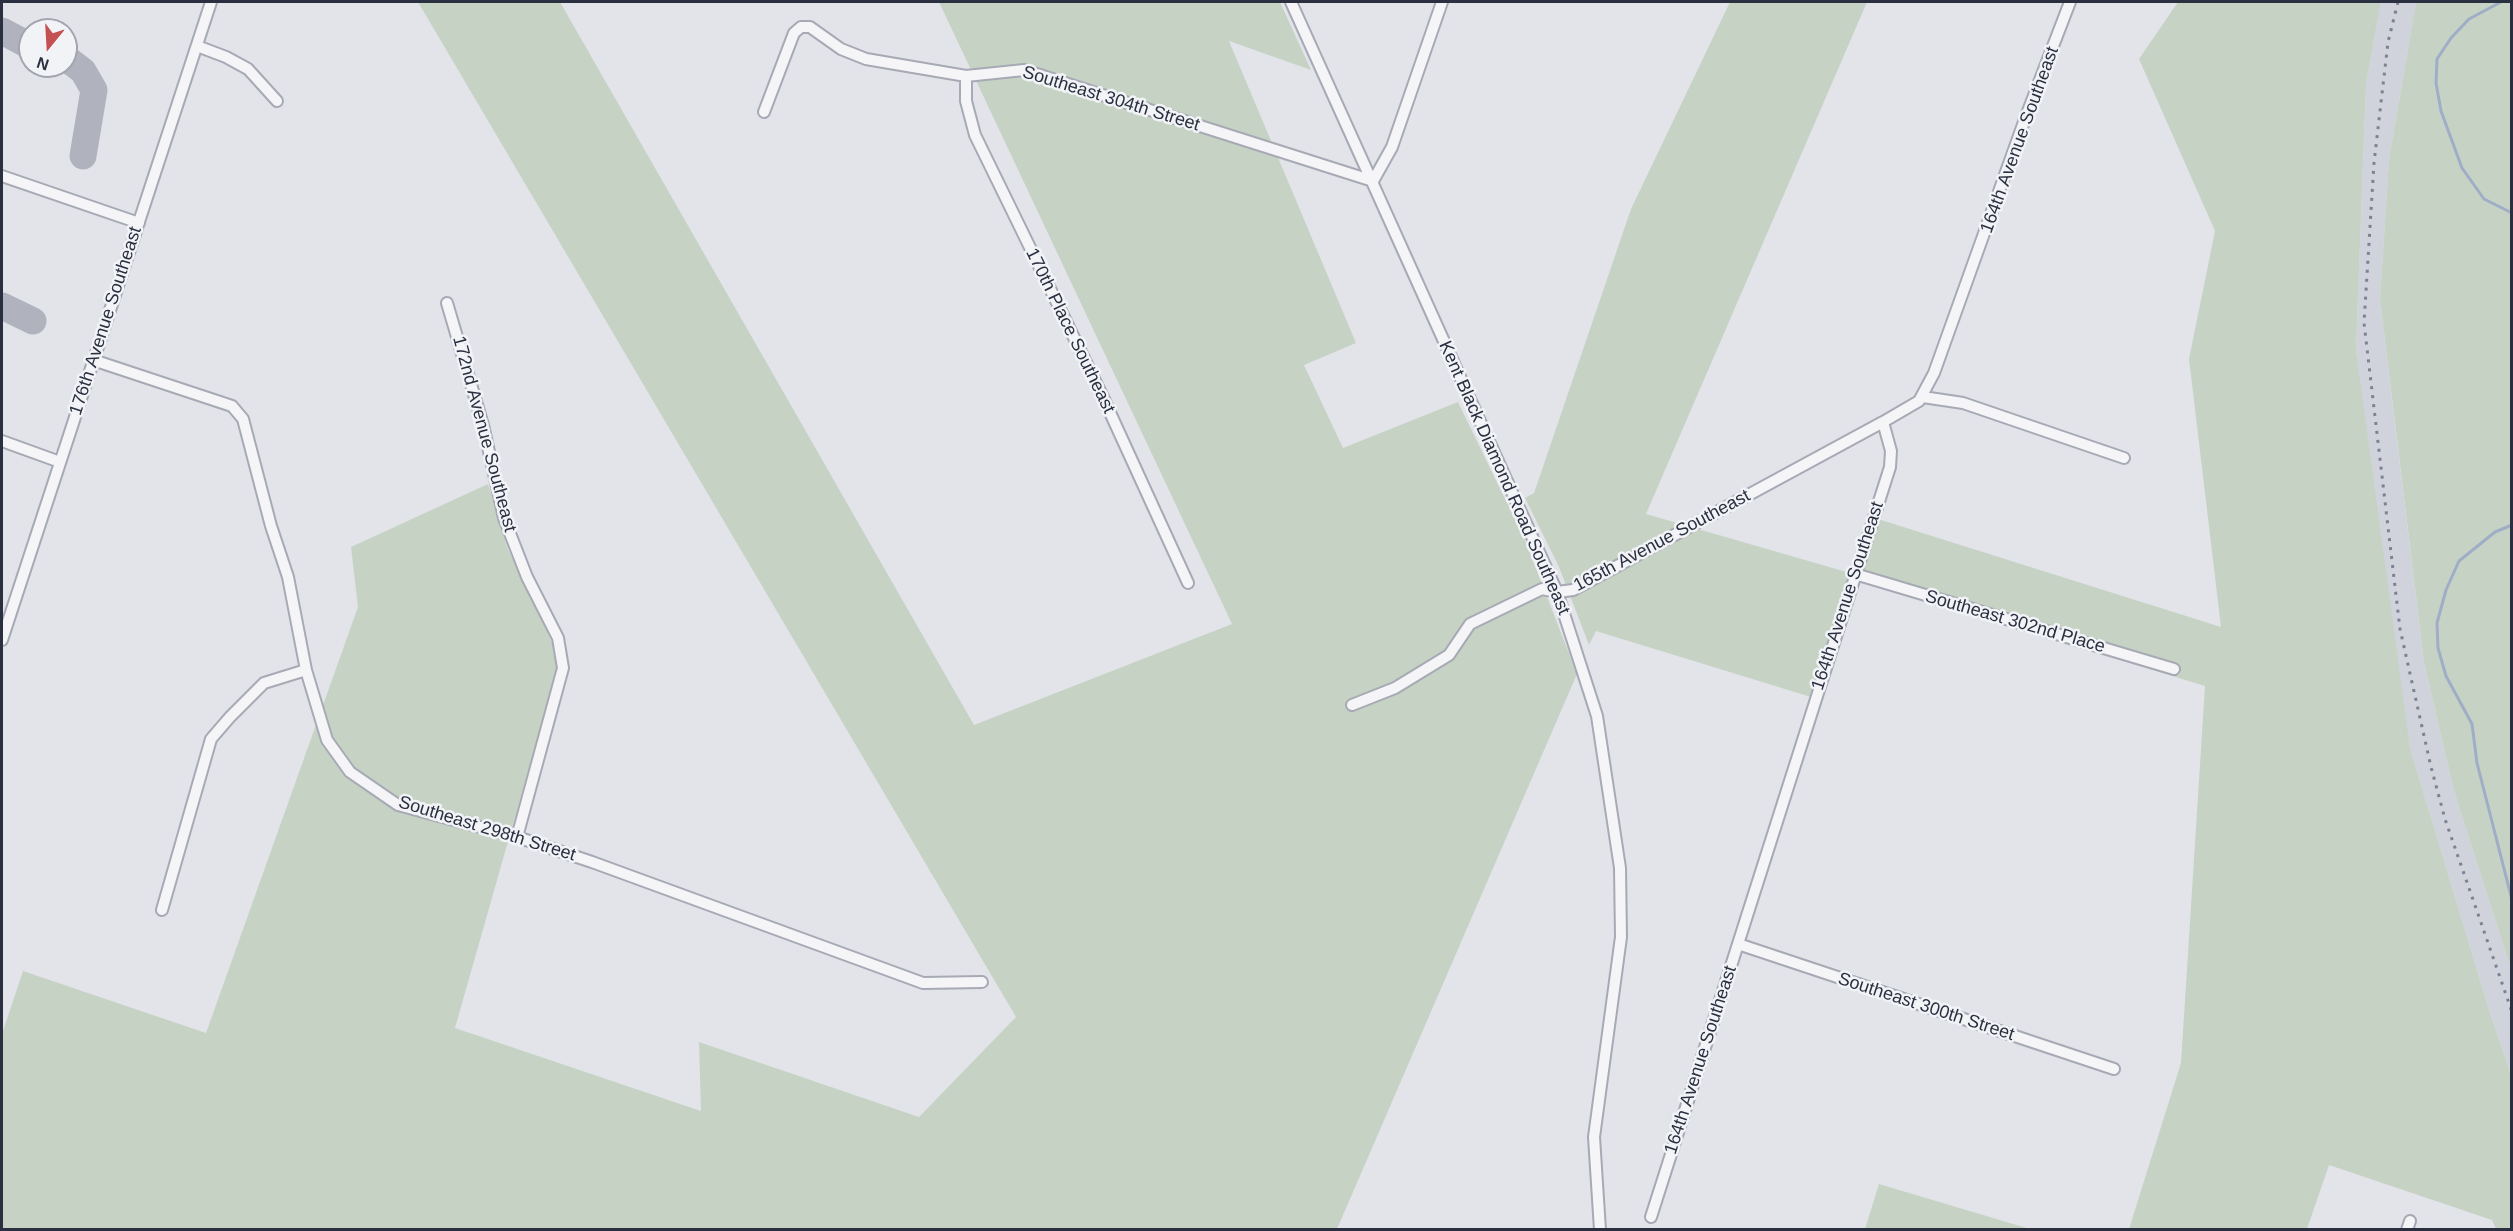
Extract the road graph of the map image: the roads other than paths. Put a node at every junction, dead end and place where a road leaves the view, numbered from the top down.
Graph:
1 (211, 2) edge
2 (1291, 2) edge
3 (1442, 2) edge
4 (2070, 2) edge
5 (197, 46) junction
6 (966, 76) junction
7 (277, 101) dead end
8 (764, 112) dead end
9 (2, 176) edge
10 (1373, 181) junction
11 (139, 223) junction
12 (447, 303) dead end
13 (93, 360) junction
14 (1923, 397) junction
15 (1883, 422) junction
16 (2, 441) edge
17 (2124, 458) dead end
18 (60, 462) junction
19 (1855, 574) junction
20 (1188, 583) dead end
21 (1557, 592) junction
22 (2, 640) edge
23 (2174, 669) dead end
24 (306, 670) junction
25 (1352, 705) dead end
26 (517, 837) junction
27 (162, 910) dead end
28 (1738, 944) junction
29 (982, 982) dead end
30 (2114, 1069) dead end
31 (1651, 1217) dead end
32 (1600, 1230) edge

1 - 5 street, 176th Avenue Southeast
2 - 10 street, Kent Black Diamond Road Southeast
3 - 10 street
4 - 14 street, 164th Avenue Southeast
5 - 7 street
5 - 11 street, 176th Avenue Southeast
6 - 8 street, Southeast 304th Street
6 - 10 street, Southeast 304th Street
6 - 20 street, 170th Place Southeast
9 - 11 street
10 - 21 street, Kent Black Diamond Road Southeast
11 - 13 street, 176th Avenue Southeast
12 - 26 street, 172nd Avenue Southeast
13 - 18 street, 176th Avenue Southeast
13 - 24 street, Southeast 298th Street
14 - 15 street
14 - 17 street
15 - 19 street, 164th Avenue Southeast
15 - 21 street, 165th Avenue Southeast
16 - 18 street
18 - 22 street, 176th Avenue Southeast
19 - 23 street, Southeast 302nd Place
19 - 28 street, 164th Avenue Southeast
21 - 25 street, 165th Avenue Southeast
21 - 32 street, Kent Black Diamond Road Southeast
24 - 26 street, Southeast 298th Street
24 - 27 street
26 - 29 street, Southeast 298th Street
28 - 30 street, Southeast 300th Street
28 - 31 street, 164th Avenue Southeast

